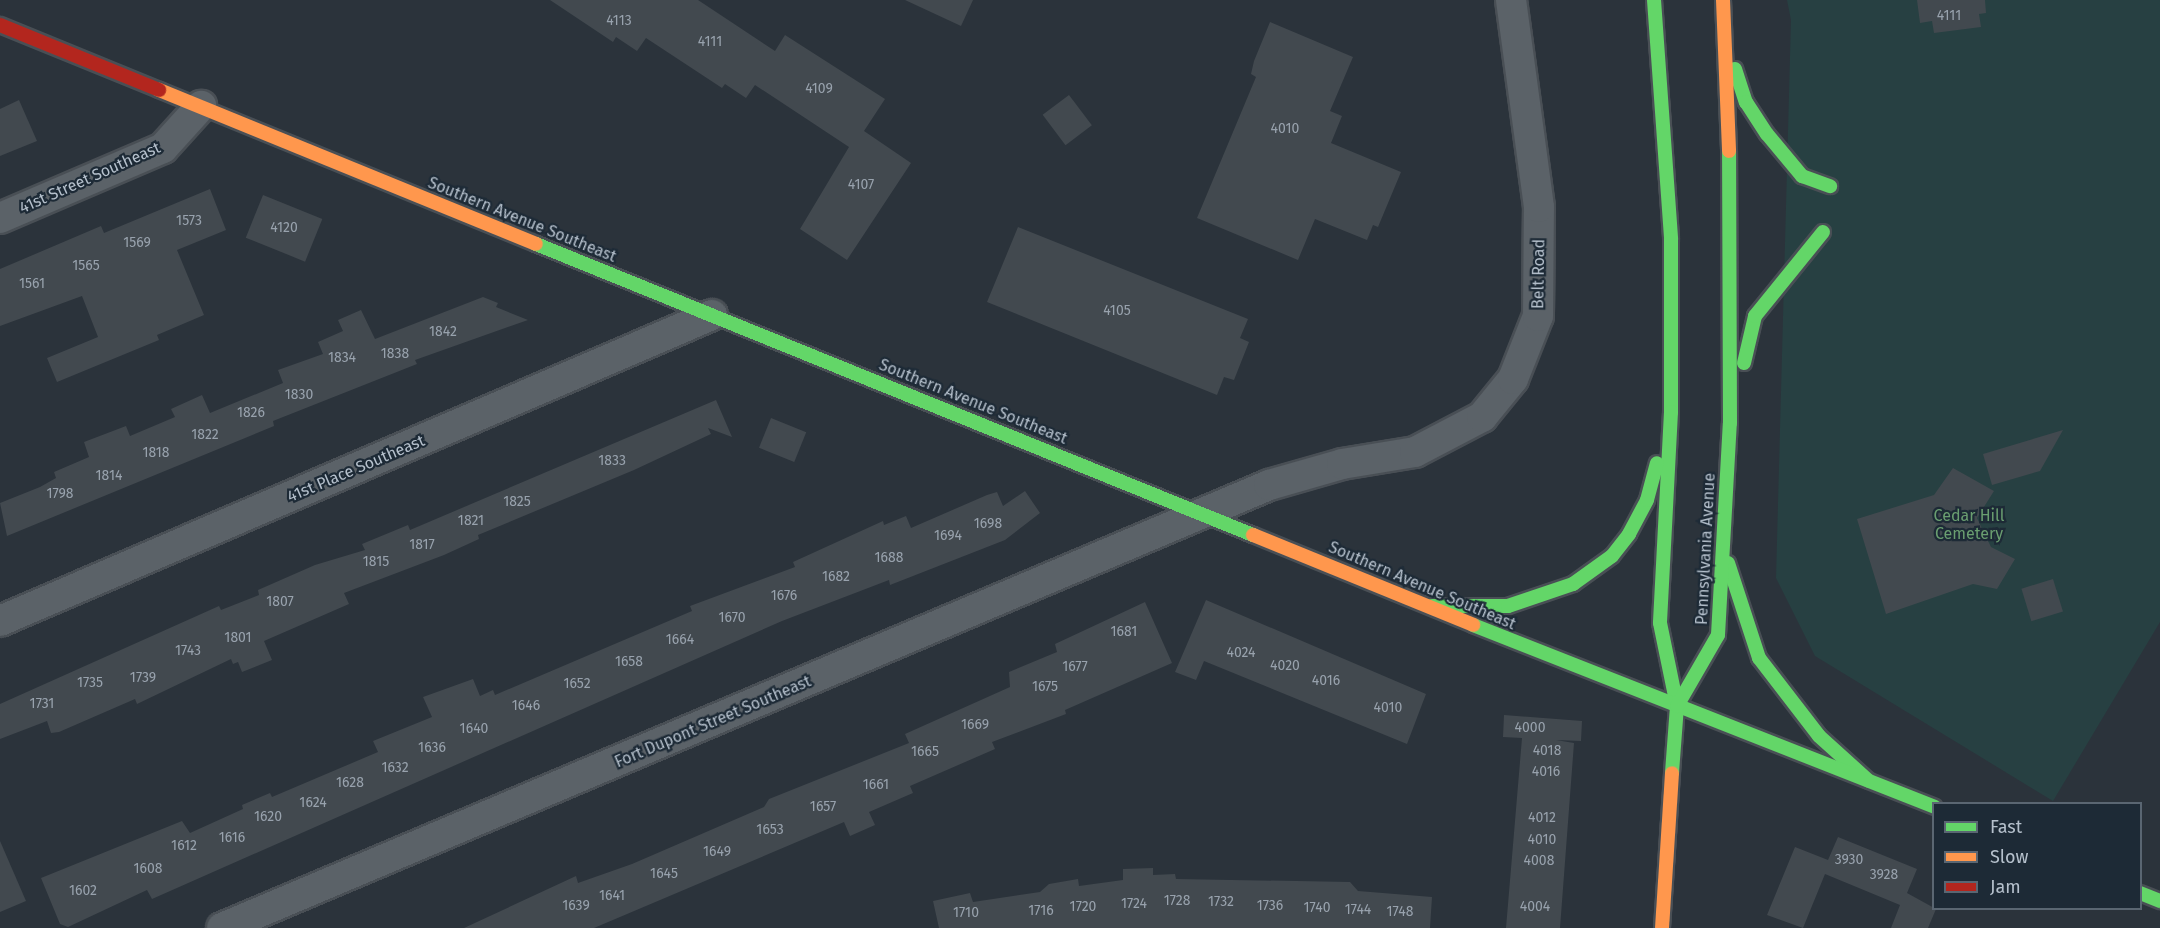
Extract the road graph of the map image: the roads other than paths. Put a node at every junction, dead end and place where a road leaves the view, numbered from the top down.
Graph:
1 (1511, 0) edge
2 (1654, 0) edge
3 (1723, 0) edge
4 (0, 25) edge
5 (1726, 43) junction
6 (201, 106) junction
7 (1830, 186) dead end
8 (0, 218) edge
9 (1823, 232) dead end
10 (712, 315) junction
11 (1671, 412) junction
12 (1730, 423) junction
13 (1204, 514) junction
14 (1722, 544) junction
15 (1432, 606) junction
16 (0, 621) edge
17 (1677, 706) junction
18 (1869, 781) junction
19 (1932, 806) edge
20 (2142, 894) edge
21 (2160, 901) edge
22 (222, 928) edge
23 (1662, 928) edge

1 - 13 street, Belt Road
2 - 11 main road
3 - 5 main road, Pennsylvania Avenue
4 - 6 main road, Southern Avenue Southeast
5 - 7 main road
5 - 12 main road, Pennsylvania Avenue
6 - 8 street, 41st Street Southeast
6 - 10 main road, Southern Avenue Southeast
9 - 12 main road
10 - 13 main road, Southern Avenue Southeast
10 - 16 street, 41st Place Southeast
11 - 15 main road
11 - 17 main road
12 - 14 main road, Pennsylvania Avenue
13 - 15 main road, Southern Avenue Southeast
13 - 22 street, Fort Dupont Street Southeast
14 - 17 main road, Pennsylvania Avenue
14 - 18 main road
15 - 17 main road, Southern Avenue Southeast
17 - 18 main road, Southern Avenue Southeast
17 - 23 main road
18 - 19 main road, Southern Avenue Southeast
20 - 21 main road

